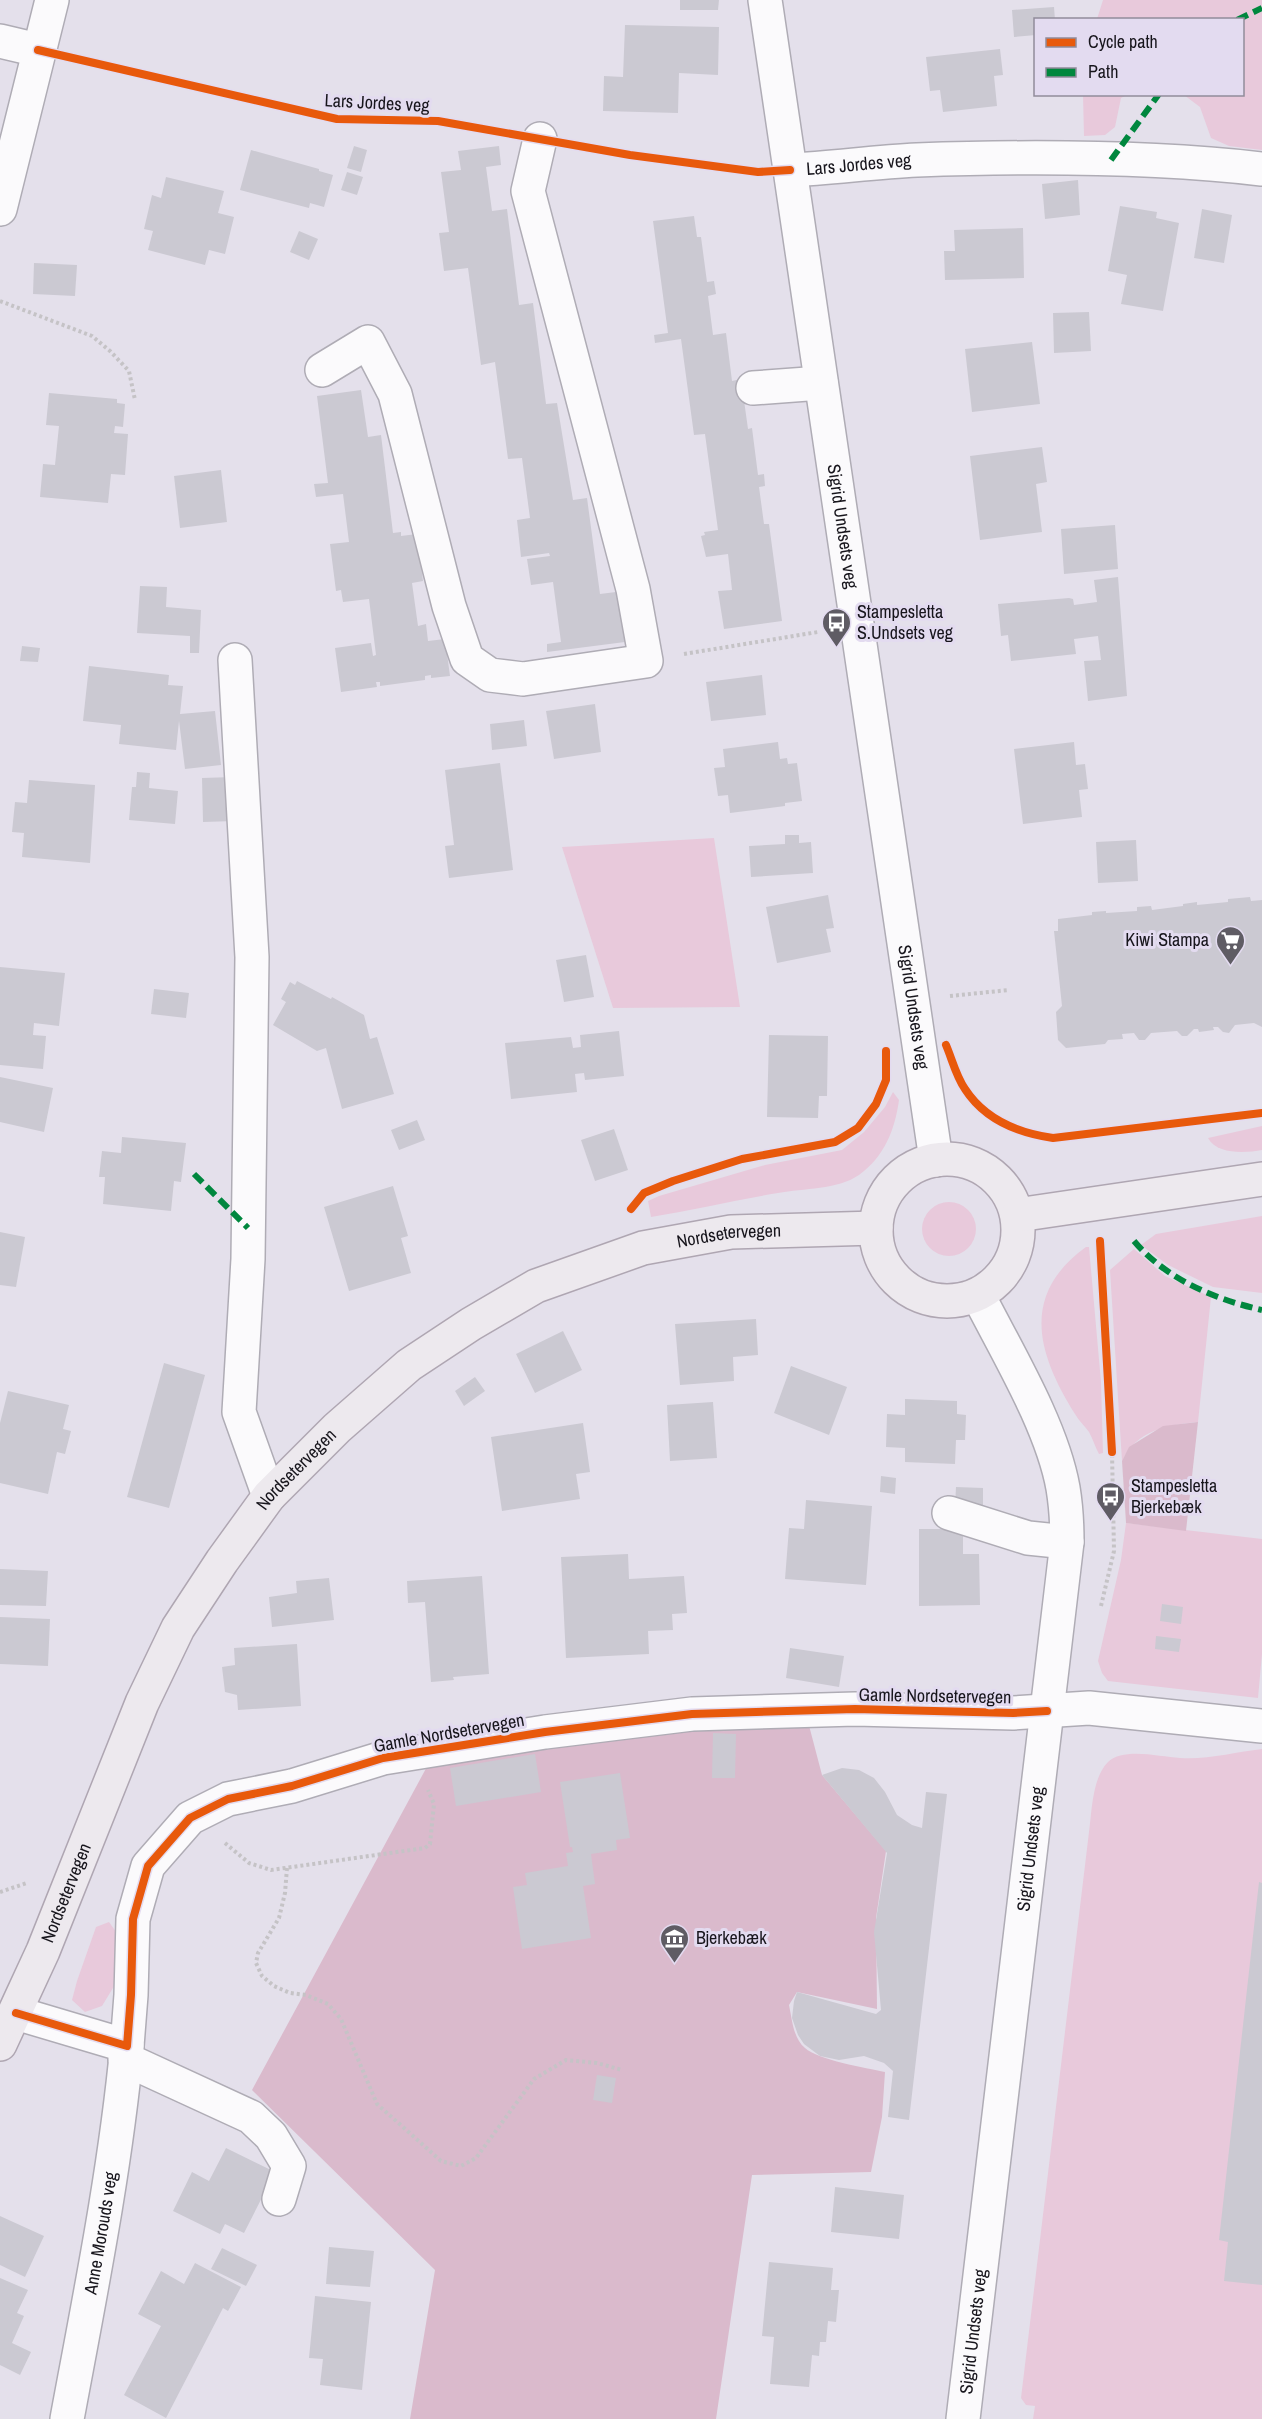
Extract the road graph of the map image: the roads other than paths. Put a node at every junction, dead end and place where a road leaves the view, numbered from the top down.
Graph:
1 (52, 0) edge
2 (765, 0) edge
3 (0, 41) edge
4 (38, 50) junction
5 (540, 139) dead end
6 (1262, 169) edge
7 (790, 170) junction
8 (0, 209) edge
9 (322, 370) dead end
10 (821, 383) junction
11 (753, 388) dead end
12 (235, 660) dead end
13 (936, 1160) junction
14 (1262, 1179) edge
15 (1018, 1215) junction
16 (876, 1228) junction
17 (978, 1295) junction
18 (269, 1496) junction
19 (949, 1514) dead end
20 (1067, 1542) junction
21 (1047, 1711) junction
22 (1262, 1726) edge
23 (16, 2013) junction
24 (0, 2043) edge
25 (126, 2053) junction
26 (279, 2199) dead end
27 (971, 2418) edge
28 (67, 2419) edge

1 - 4 street
2 - 7 street, Sigrid Undsets veg
3 - 4 street
4 - 8 street
5 - 9 street
6 - 7 street, Lars Jordes veg
7 - 10 street, Sigrid Undsets veg
10 - 11 street
10 - 13 street, Sigrid Undsets veg
12 - 18 street
13 - 15 main road
13 - 16 main road
14 - 15 main road
15 - 17 main road
16 - 17 main road
16 - 18 main road, Nordsetervegen
17 - 20 street, Sigrid Undsets veg
18 - 23 main road, Nordsetervegen
19 - 20 street
20 - 21 street, Sigrid Undsets veg
21 - 22 street, Gamle Nordsetervegen
21 - 25 street, Gamle Nordsetervegen
21 - 27 street, Sigrid Undsets veg
23 - 24 main road, Nordsetervegen
23 - 25 street
25 - 26 street
25 - 28 street, Anne Morouds veg

